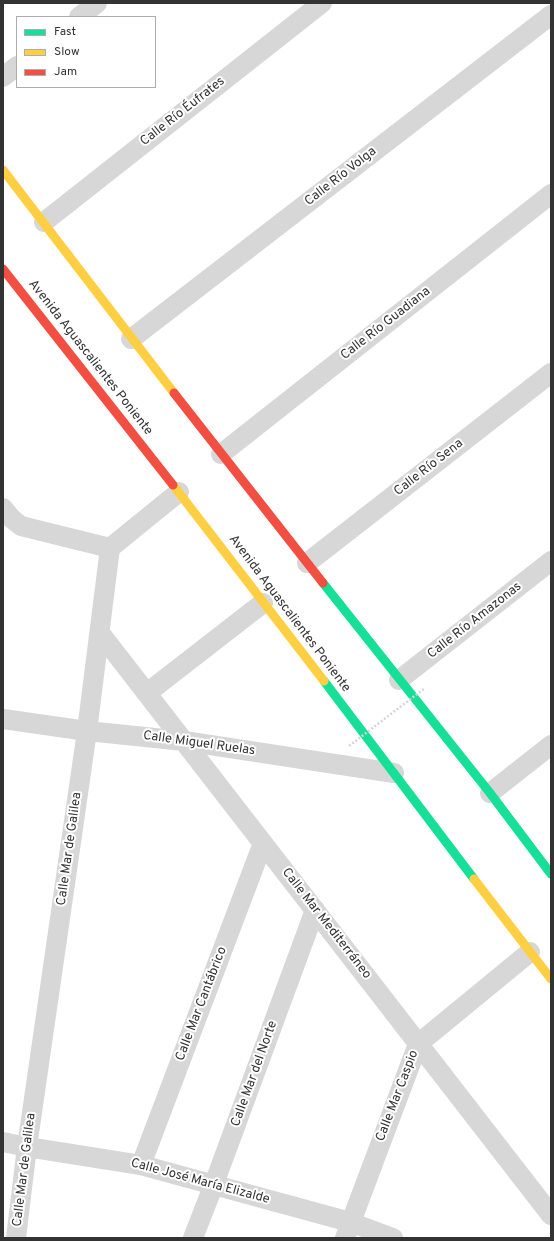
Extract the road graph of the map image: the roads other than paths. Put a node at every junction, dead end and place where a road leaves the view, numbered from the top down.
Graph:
1 (97, 3) edge
2 (322, 3) edge
3 (551, 15) edge
4 (80, 16) edge
5 (16, 67) edge
6 (3, 77) edge
7 (3, 170) edge
8 (551, 194) edge
9 (44, 222) junction
10 (3, 269) edge
11 (132, 339) junction
12 (551, 373) edge
13 (222, 454) junction
14 (179, 492) junction
15 (3, 508) edge
16 (110, 548) junction
17 (551, 561) edge
18 (307, 564) junction
19 (263, 603) junction
20 (100, 633) junction
21 (399, 680) junction
22 (147, 693) junction
23 (3, 720) edge
24 (87, 731) junction
25 (184, 741) junction
26 (551, 745) edge
27 (394, 773) junction
28 (490, 793) junction
29 (263, 843) junction
30 (551, 874) edge
31 (315, 910) junction
32 (530, 952) junction
33 (551, 979) edge
34 (418, 1044) junction
35 (3, 1142) edge
36 (28, 1147) junction
37 (141, 1165) junction
38 (214, 1184) junction
39 (551, 1215) edge
40 (347, 1230) edge
41 (16, 1238) edge
42 (193, 1238) edge
43 (393, 1238) edge

1 - 4 street
2 - 9 street, Calle Río Éufrates
3 - 11 street, Calle Río Volga
5 - 6 street
7 - 9 main road
8 - 13 street, Calle Río Guadiana
9 - 11 main road
10 - 14 main road, Avenida Aguascalientes Poniente
11 - 13 main road
12 - 18 street, Calle Río Sena
13 - 18 main road
14 - 16 street
14 - 19 main road, Avenida Aguascalientes Poniente
15 - 16 street
16 - 20 street, Calle Mar de Galilea
17 - 21 street, Calle Río Amazonas
18 - 21 main road
19 - 22 street
19 - 27 main road, Avenida Aguascalientes Poniente
20 - 22 street, Calle Mar Mediterráneo
20 - 24 street, Calle Mar de Galilea
21 - 28 main road
22 - 25 street, Calle Mar Mediterráneo
23 - 24 street, Calle Miguel Ruelas
24 - 25 street, Calle Miguel Ruelas
24 - 36 street, Calle Mar de Galilea
25 - 27 street, Calle Miguel Ruelas
25 - 29 street, Calle Mar Mediterráneo
26 - 28 street
27 - 32 main road, Avenida Aguascalientes Poniente
28 - 30 main road
29 - 31 street, Calle Mar Mediterráneo
29 - 37 street, Calle Mar Cantábrico
31 - 34 street, Calle Mar Mediterráneo
31 - 38 street, Calle Mar del Norte
32 - 33 main road, Avenida Aguascalientes Poniente
32 - 34 street, Calle Mar Caspio
34 - 39 street, Calle Mar Mediterráneo
34 - 40 street, Calle Mar Caspio
35 - 36 street, Calle José María Elizalde
36 - 37 street, Calle José María Elizalde
36 - 41 street, Calle Mar de Galilea
37 - 38 street, Calle José María Elizalde
38 - 40 street, Calle José María Elizalde
38 - 42 street, Calle Mar del Norte
40 - 43 street, Calle José María Elizalde

